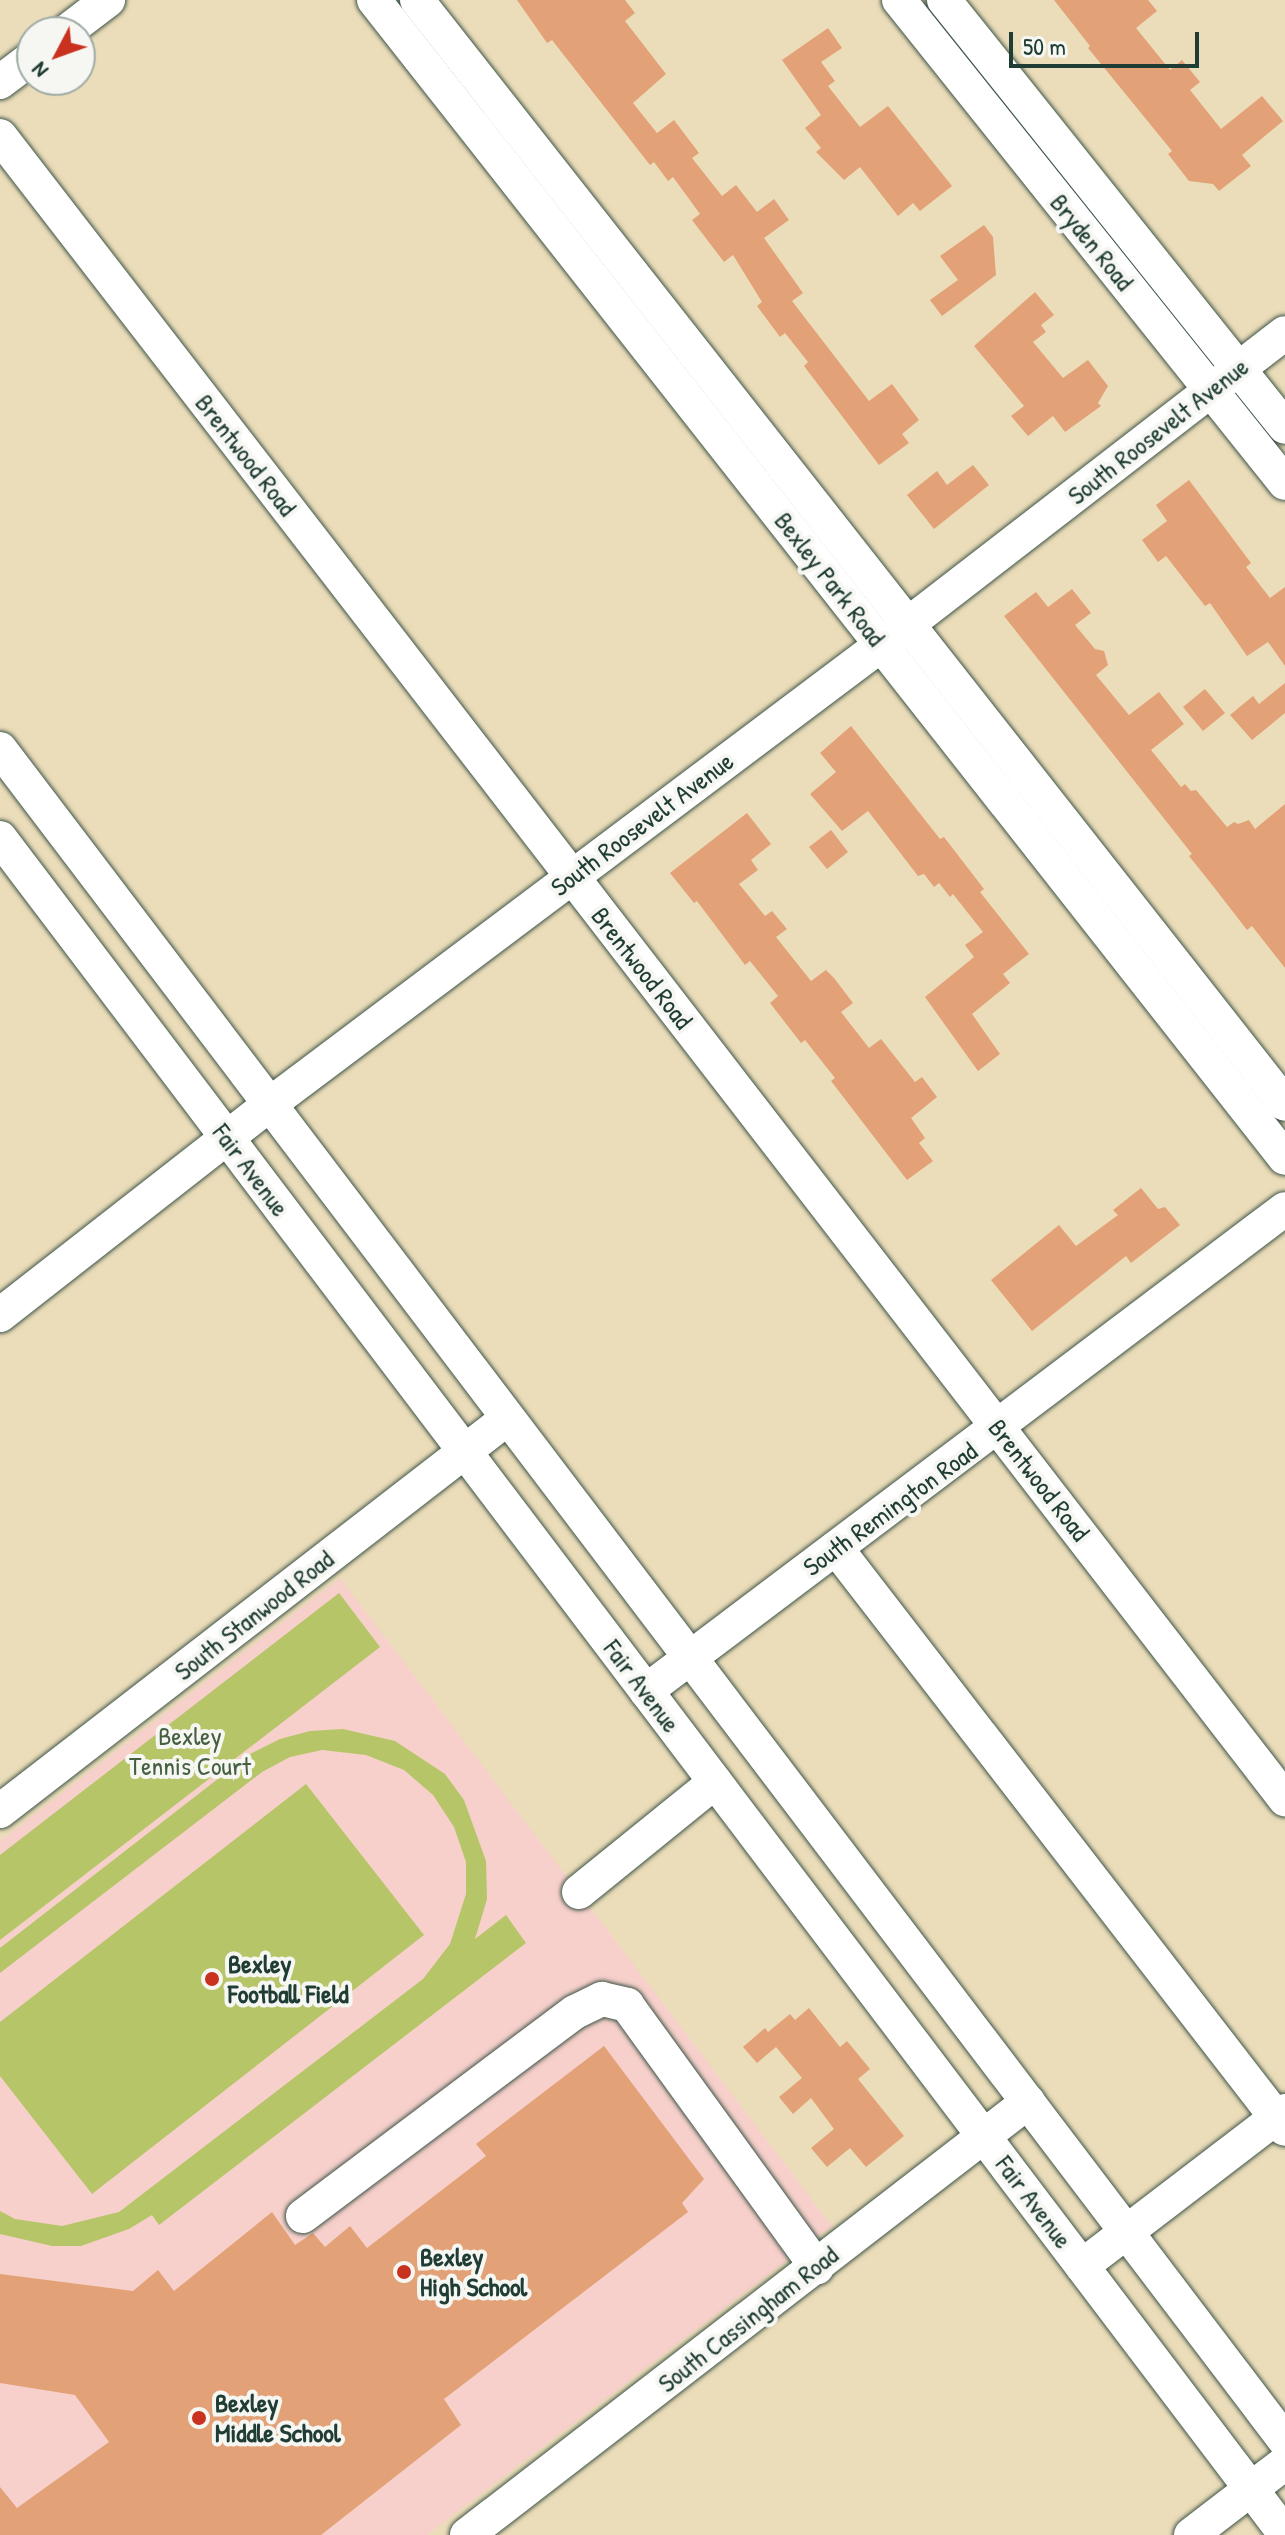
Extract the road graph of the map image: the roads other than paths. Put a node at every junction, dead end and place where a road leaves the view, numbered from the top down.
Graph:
1 (108, 0) edge
2 (374, 0) edge
3 (417, 0) edge
4 (944, 0) edge
5 (906, 2) edge
6 (87, 16) edge
7 (463, 59) junction
8 (436, 79) junction
9 (0, 136) edge
10 (1073, 162) junction
11 (1046, 184) junction
12 (603, 236) junction
13 (576, 257) junction
14 (1285, 333) edge
15 (1238, 369) junction
16 (1211, 390) junction
17 (729, 424) junction
18 (1285, 427) edge
19 (1285, 483) edge
20 (894, 634) junction
21 (0, 749) edge
22 (0, 838) edge
23 (571, 877) junction
24 (1180, 997) junction
25 (270, 1104) junction
26 (1285, 1104) edge
27 (227, 1138) junction
28 (1285, 1158) edge
29 (1285, 1209) edge
30 (0, 1315) edge
31 (508, 1418) junction
32 (999, 1428) junction
33 (465, 1452) junction
34 (836, 1548) junction
35 (690, 1658) junction
36 (646, 1691) junction
37 (715, 1782) junction
38 (1285, 1799) edge
39 (0, 1811) edge
40 (579, 1892) dead end
41 (1028, 2102) junction
42 (1282, 2119) edge
43 (984, 2136) junction
44 (303, 2216) dead end
45 (1126, 2232) junction
46 (1082, 2266) junction
47 (817, 2267) junction
48 (1285, 2441) edge
49 (1285, 2463) edge
50 (1251, 2489) junction
51 (470, 2534) edge
52 (1285, 2534) edge
53 (1191, 2535) edge

1 - 6 street
2 - 8 street, Bexley Park Road
3 - 7 street, Bexley Park Road
4 - 10 street, Bryden Road
5 - 11 street, Bryden Road
7 - 8 street
7 - 12 street, Bexley Park Road
8 - 13 street, Bexley Park Road
9 - 23 street, Brentwood Road
10 - 11 street
10 - 15 street, Bryden Road
11 - 16 street, Bryden Road
12 - 13 street
12 - 17 street, Bexley Park Road
13 - 17 street, Bexley Park Road
14 - 15 street, South Roosevelt Avenue
15 - 16 street, South Roosevelt Avenue
15 - 18 street, Bryden Road
16 - 19 street, Bryden Road
16 - 20 street, South Roosevelt Avenue
17 - 20 street, Bexley Park Road
20 - 23 street, South Roosevelt Avenue
20 - 24 street, Bexley Park Road
21 - 25 street
22 - 27 street, Fair Avenue
23 - 25 street, South Roosevelt Avenue
23 - 32 street, Brentwood Road
24 - 26 street, Bexley Park Road
24 - 28 street, Bexley Park Road
25 - 27 street, South Roosevelt Avenue
25 - 31 street
27 - 30 street, South Roosevelt Avenue
27 - 33 street, Fair Avenue
29 - 32 street, South Remington Road
31 - 33 street, South Stanwood Road
31 - 35 street
32 - 34 street, South Remington Road
32 - 38 street, Brentwood Road
33 - 36 street, Fair Avenue
33 - 39 street, South Stanwood Road
34 - 35 street, South Remington Road
34 - 42 street
35 - 36 street, South Remington Road
35 - 41 street
36 - 37 street, Fair Avenue
37 - 40 street
37 - 43 street, Fair Avenue
41 - 43 street, South Cassingham Road
41 - 45 street
42 - 45 street
43 - 46 street, Fair Avenue
43 - 47 street, South Cassingham Road
44 - 47 street
45 - 46 street
45 - 48 street
46 - 50 street, Fair Avenue
47 - 51 street, South Cassingham Road
49 - 50 street
50 - 52 street, Fair Avenue
50 - 53 street

